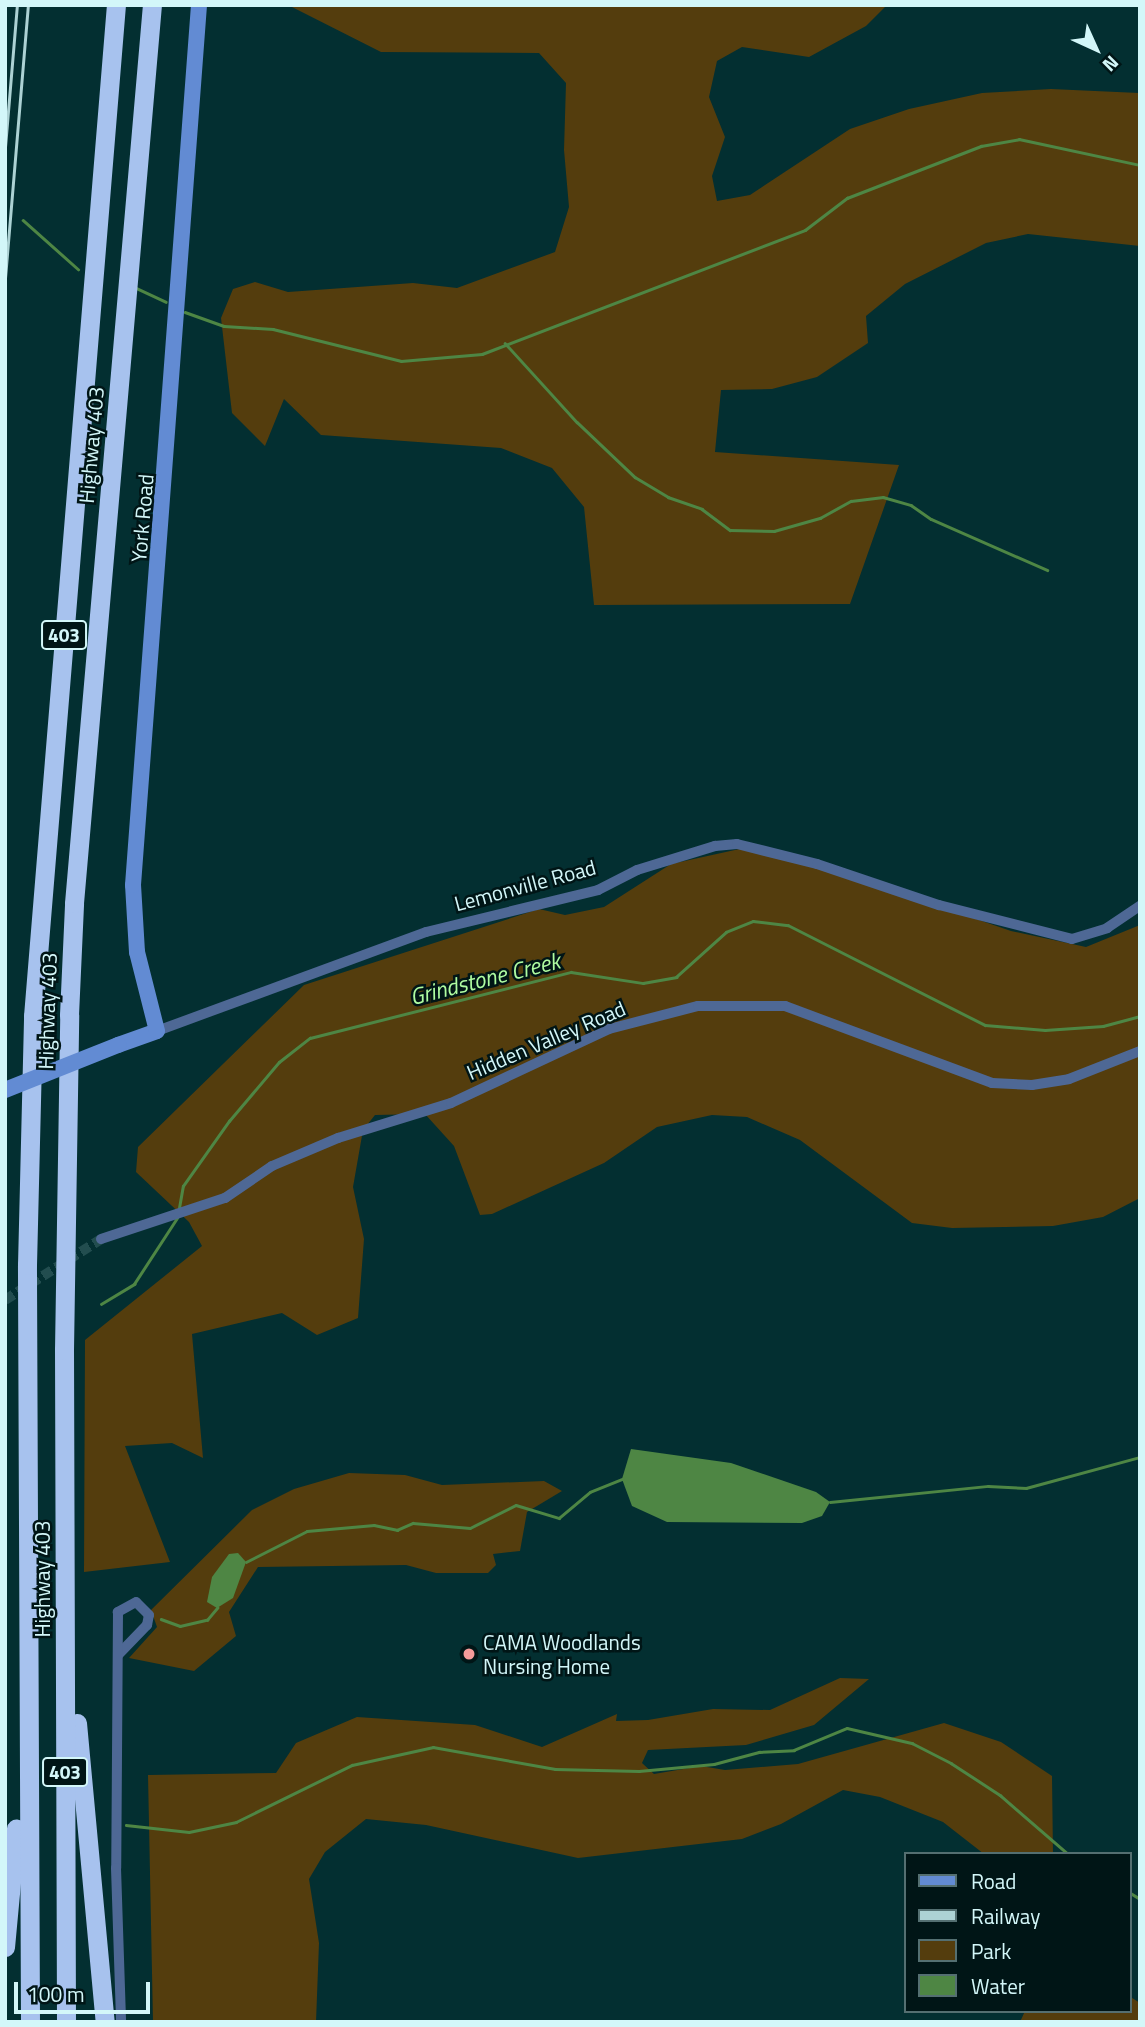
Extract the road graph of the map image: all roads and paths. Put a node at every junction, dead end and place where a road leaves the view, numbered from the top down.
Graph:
1 (116, 5) edge
2 (152, 5) edge
3 (200, 5) edge
4 (1140, 906) edge
5 (156, 1031) junction
6 (1140, 1051) edge
7 (5, 1090) edge
8 (100, 1239) tunnel mouth
9 (64, 1523) junction
10 (118, 1655) junction
11 (27, 1667) junction
12 (5, 1947) edge
13 (30, 2022) edge
14 (66, 2022) edge
15 (105, 2022) edge
16 (121, 2022) edge

1 - 11 highway, Highway 403 / 403
2 - 9 highway, Highway 403 / 403
3 - 5 street, York Road
4 - 5 street, Lemonville Road
5 - 7 street, Lemonville Road, bridge
6 - 8 street, Hidden Valley Road
9 - 14 highway, Highway 403 / 403
9 - 15 highway
10 - 10 street
10 - 16 street
11 - 12 highway
11 - 13 highway, Highway 403 / 403

